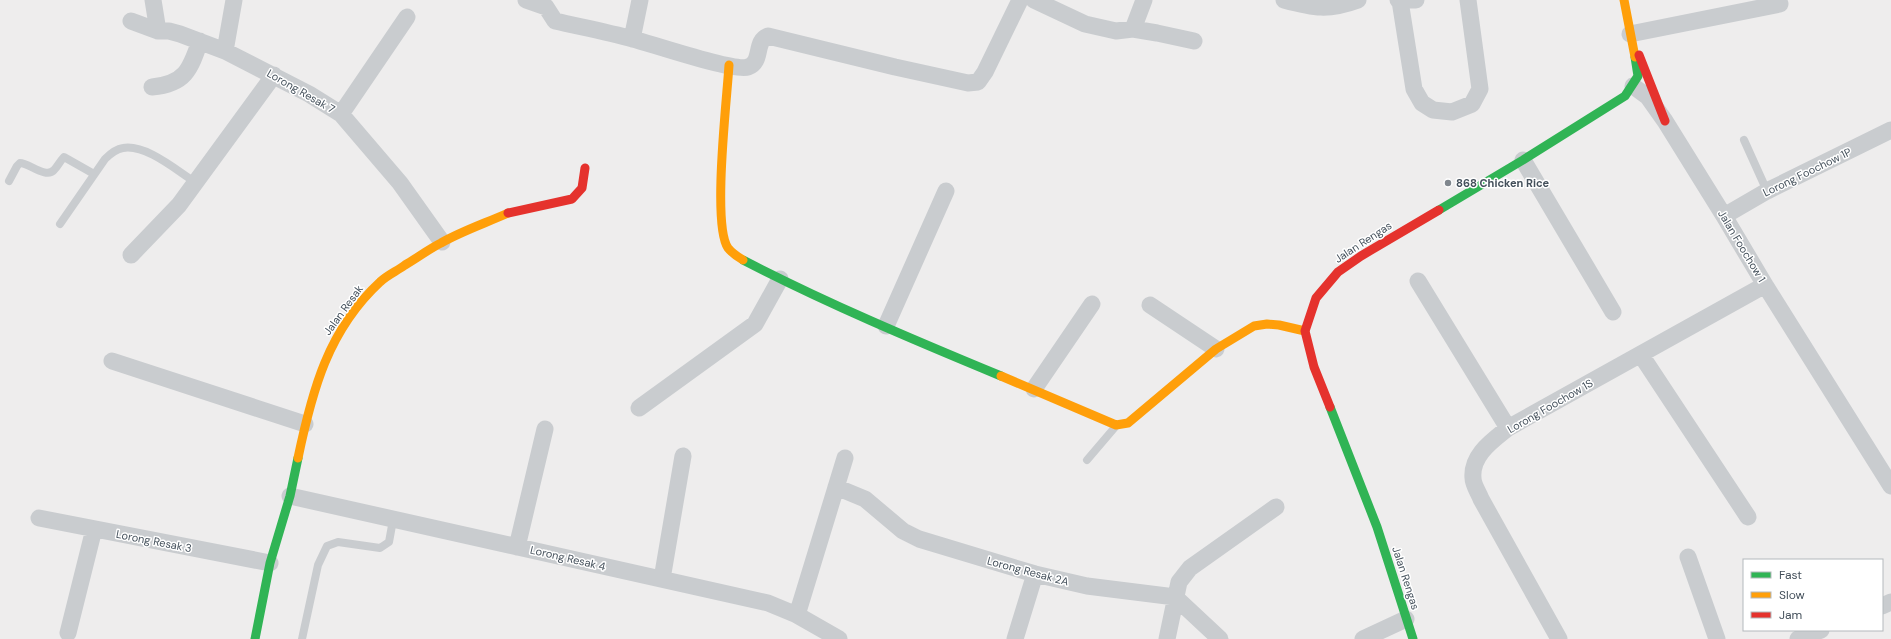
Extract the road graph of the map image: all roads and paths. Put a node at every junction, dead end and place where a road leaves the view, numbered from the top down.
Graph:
1 (153, 0) edge
2 (234, 0) edge
3 (526, 0) edge
4 (640, 0) edge
5 (1020, 0) edge
6 (1034, 0) edge
7 (1144, 0) edge
8 (1284, 0) edge
9 (1358, 0) edge
10 (1405, 0) edge
11 (1468, 0) edge
12 (1624, 0) edge
13 (1780, 4) dead end
14 (407, 17) dead end
15 (131, 21) dead end
16 (1133, 30) junction
17 (158, 31) junction
18 (632, 39) junction
19 (1632, 40) junction
20 (200, 41) junction
21 (1194, 41) dead end
22 (225, 51) junction
23 (729, 65) junction
24 (274, 75) junction
25 (1633, 86) junction
26 (152, 87) dead end
27 (341, 114) junction
28 (1665, 121) junction
29 (1891, 130) edge
30 (1744, 140) dead end
31 (1523, 160) junction
32 (584, 168) dead end
33 (94, 174) junction
34 (9, 181) dead end
35 (195, 182) junction
36 (946, 191) dead end
37 (1767, 191) junction
38 (1724, 216) junction
39 (60, 224) dead end
40 (442, 242) junction
41 (131, 255) dead end
42 (780, 279) junction
43 (1418, 281) dead end
44 (1765, 285) junction
45 (1092, 304) dead end
46 (1150, 305) dead end
47 (1613, 312) dead end
48 (886, 326) junction
49 (1305, 331) junction
50 (1216, 349) junction
51 (1641, 354) junction
52 (112, 362) dead end
53 (1034, 389) junction
54 (638, 408) dead end
55 (305, 424) junction
56 (1116, 425) junction
57 (545, 428) dead end
58 (1508, 428) junction
59 (683, 456) dead end
60 (845, 458) dead end
61 (1087, 460) dead end
62 (1891, 484) edge
63 (836, 487) junction
64 (290, 496) junction
65 (1276, 507) dead end
66 (1748, 517) dead end
67 (39, 518) dead end
68 (393, 520) junction
69 (94, 529) junction
70 (517, 547) junction
71 (1688, 557) dead end
72 (270, 563) junction
73 (1035, 574) junction
74 (662, 580) junction
75 (1175, 597) junction
76 (797, 615) junction
77 (1406, 618) junction
78 (1818, 631) edge
79 (68, 633) dead end
80 (255, 639) edge
81 (302, 639) edge
82 (839, 639) edge
83 (1015, 639) edge
84 (1167, 639) edge
85 (1220, 639) edge
86 (1363, 639) edge
87 (1413, 639) edge
88 (1559, 639) edge
89 (1718, 639) edge
90 (1798, 639) edge

1 - 17 street
2 - 22 street
3 - 18 street
4 - 18 street
5 - 23 street
6 - 16 street
7 - 16 street
8 - 9 street
10 - 11 street
12 - 19 street
13 - 19 street
14 - 27 street
15 - 17 street, Lorong Resak 7
16 - 21 street
17 - 20 street, Lorong Resak 7
18 - 23 street
19 - 25 street
19 - 28 street
20 - 22 street, Lorong Resak 7
20 - 26 street
22 - 24 street, Lorong Resak 7
23 - 42 street
24 - 27 street, Lorong Resak 7
24 - 35 street
25 - 28 street, Jalan Foochow 1
25 - 31 street, Jalan Rengas
27 - 40 street, Lorong Resak 7
28 - 38 street, Jalan Foochow 1
29 - 37 street, Lorong Foochow 1P
30 - 37 lane
31 - 47 street
31 - 49 street, Jalan Rengas
32 - 40 street, Jalan Resak
33 - 34 lane
33 - 35 lane
33 - 39 lane
35 - 41 street
36 - 48 street
37 - 38 street, Lorong Foochow 1P
38 - 44 street, Jalan Foochow 1
40 - 55 street, Jalan Resak
42 - 48 street
42 - 54 street
43 - 58 street
44 - 51 street, Lorong Foochow 1S
44 - 62 street, Jalan Foochow 1
45 - 53 street
46 - 50 street
48 - 53 street
49 - 50 street
49 - 77 street, Jalan Rengas
50 - 56 street
51 - 58 street, Lorong Foochow 1S
51 - 66 street
52 - 55 street
53 - 56 street
55 - 64 street, Jalan Resak
56 - 61 lane
57 - 70 street
58 - 88 street, Lorong Foochow 1S
59 - 74 street
60 - 63 street
63 - 73 street, Lorong Resak 2A
63 - 76 street
64 - 68 street, Lorong Resak 4
64 - 72 street, Jalan Resak
65 - 75 street
67 - 69 street, Lorong Resak 3
68 - 70 street, Lorong Resak 4
68 - 81 lane
69 - 72 street, Lorong Resak 3
69 - 79 street
70 - 74 street, Lorong Resak 4
71 - 89 street
72 - 80 street, Jalan Resak
73 - 75 street, Lorong Resak 2A
73 - 83 street
74 - 76 street, Lorong Resak 4
75 - 84 street
75 - 85 street
76 - 82 street, Lorong Resak 4
77 - 86 street
77 - 87 street, Jalan Rengas
78 - 90 street

